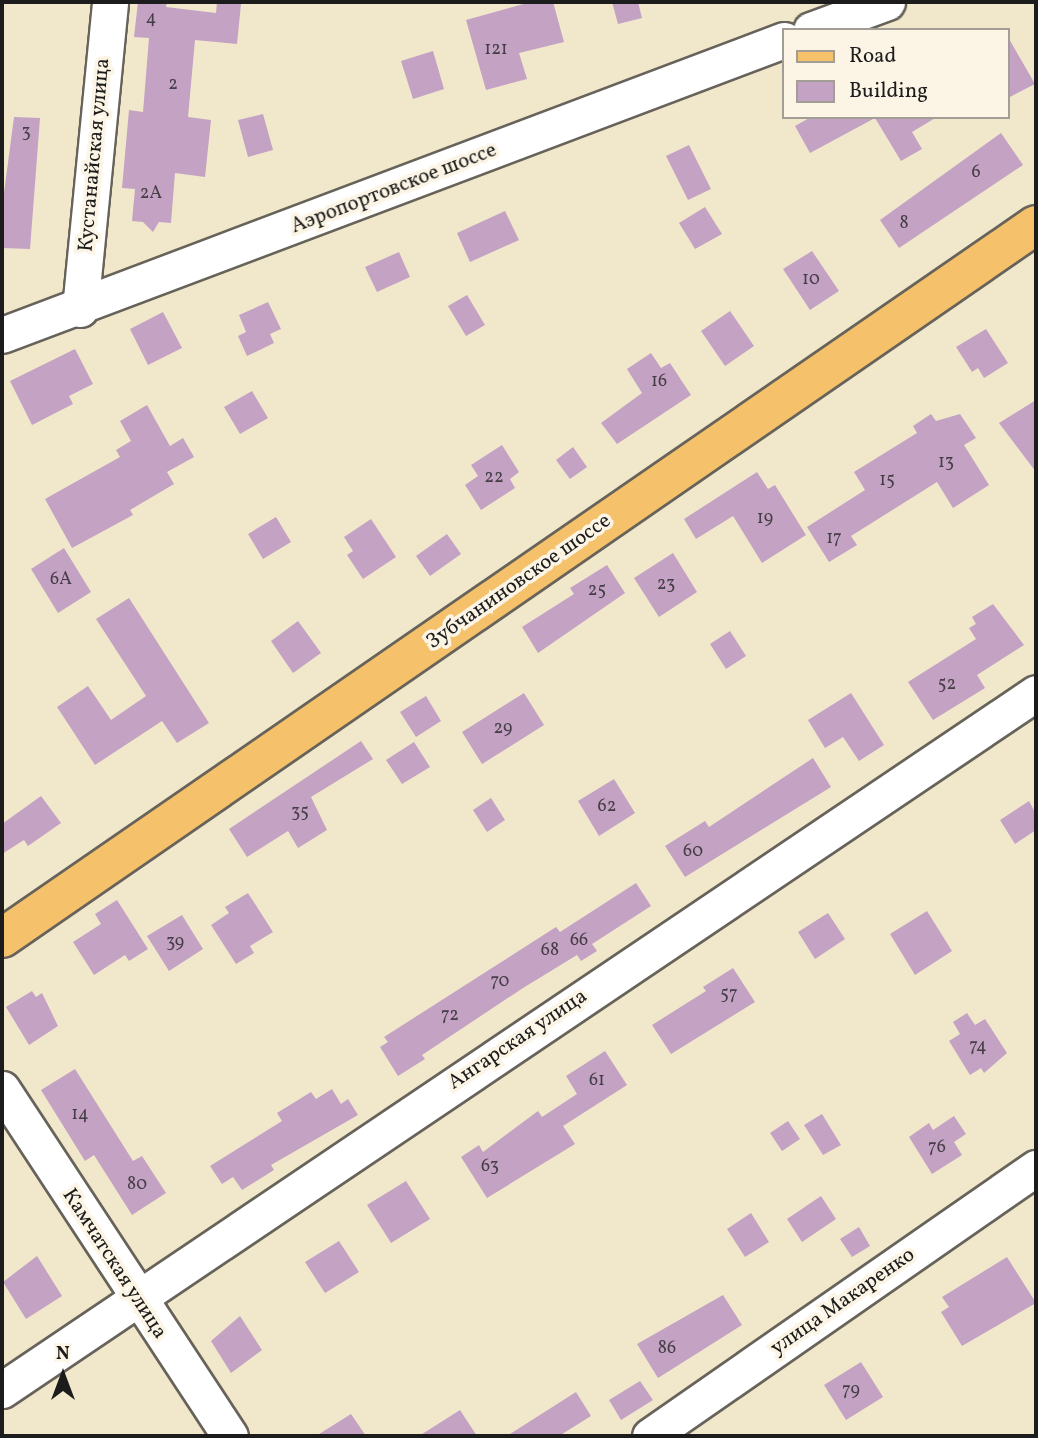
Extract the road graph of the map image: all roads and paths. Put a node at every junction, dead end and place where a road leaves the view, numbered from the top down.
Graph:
1 (110, 2) edge
2 (887, 2) edge
3 (815, 20) edge
4 (782, 41) edge
5 (1036, 225) edge
6 (80, 309) junction
7 (2, 335) edge
8 (1036, 693) edge
9 (2, 939) edge
10 (2, 1089) edge
11 (1036, 1168) edge
12 (134, 1297) junction
13 (2, 1390) edge
14 (230, 1436) edge
15 (650, 1436) edge

1 - 6 street, Кустанайская улица
2 - 3 street
4 - 6 street, Аэропортовское шоссе
5 - 9 main road, Зубчаниновское шоссе
6 - 7 street, Аэропортовское шоссе
8 - 12 street, Ангарская улица
10 - 12 street, Камчатская улица
11 - 15 street, улица Макаренко
12 - 13 street, Ангарская улица
12 - 14 street, Камчатская улица

